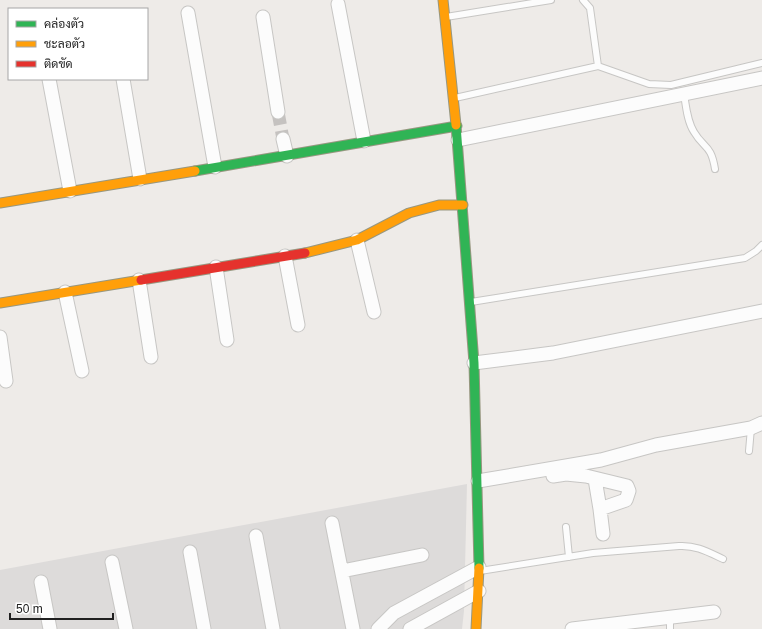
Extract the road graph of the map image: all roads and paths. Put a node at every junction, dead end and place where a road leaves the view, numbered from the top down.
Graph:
1 (443, 0) edge
2 (551, 0) edge
3 (583, 0) edge
4 (338, 4) dead end
5 (188, 13) dead end
6 (263, 17) dead end
7 (445, 17) junction
8 (762, 63) edge
9 (598, 66) junction
10 (762, 78) edge
11 (49, 80) edge
12 (123, 80) edge
13 (684, 94) junction
14 (455, 98) junction
15 (278, 112) tunnel mouth
16 (456, 126) junction
17 (283, 139) tunnel mouth
18 (458, 140) junction
19 (364, 141) junction
20 (287, 156) junction
21 (215, 168) junction
22 (715, 169) dead end
23 (140, 180) junction
24 (70, 191) junction
25 (0, 203) edge
26 (463, 205) junction
27 (357, 240) junction
28 (762, 244) edge
29 (285, 256) junction
30 (216, 267) junction
31 (139, 280) junction
32 (65, 292) junction
33 (470, 302) junction
34 (0, 303) edge
35 (762, 311) edge
36 (374, 312) dead end
37 (298, 324) dead end
38 (0, 337) edge
39 (227, 340) dead end
40 (151, 357) dead end
41 (474, 363) junction
42 (82, 370) dead end
43 (6, 381) dead end
44 (757, 426) edge
45 (749, 451) dead end
46 (596, 479) junction
47 (478, 484) junction
48 (600, 509) junction
49 (332, 522) dead end
50 (566, 526) dead end
51 (603, 534) dead end
52 (256, 536) dead end
53 (190, 552) dead end
54 (422, 555) dead end
55 (569, 557) junction
56 (723, 559) dead end
57 (112, 562) dead end
58 (479, 569) junction
59 (342, 571) junction
60 (41, 582) dead end
61 (479, 591) junction
62 (714, 612) dead end
63 (670, 623) edge
64 (50, 629) edge
65 (126, 629) edge
66 (204, 629) edge
67 (274, 629) edge
68 (353, 629) edge
69 (378, 629) edge
70 (410, 629) edge
71 (476, 629) edge
72 (572, 629) edge

1 - 7 street
2 - 7 lane
3 - 9 lane
4 - 19 street
5 - 21 street
6 - 15 street
7 - 14 street
8 - 9 lane
9 - 14 lane
10 - 13 street
11 - 24 street
12 - 23 street
13 - 18 street
13 - 22 lane
14 - 16 street
16 - 18 street
16 - 19 street
17 - 20 street
18 - 26 street
19 - 20 street
20 - 21 street
21 - 23 street
23 - 24 street
24 - 25 street
26 - 27 street
26 - 33 street
27 - 29 street
27 - 36 street
28 - 33 lane
29 - 30 street
29 - 37 street
30 - 31 street
30 - 39 street
31 - 32 street
31 - 40 street
32 - 34 street
32 - 42 street
33 - 41 street
35 - 41 street
38 - 43 street
41 - 47 street
44 - 45 lane
44 - 47 street
46 - 47 street
46 - 48 street
46 - 48 street
47 - 58 street
48 - 51 street
49 - 59 street
50 - 55 lane
52 - 67 street
53 - 66 street
54 - 59 street
55 - 56 lane
55 - 58 lane
57 - 65 street
58 - 61 street
58 - 69 street
59 - 68 street
60 - 64 street
61 - 70 street
61 - 71 street
62 - 63 street
63 - 72 street

